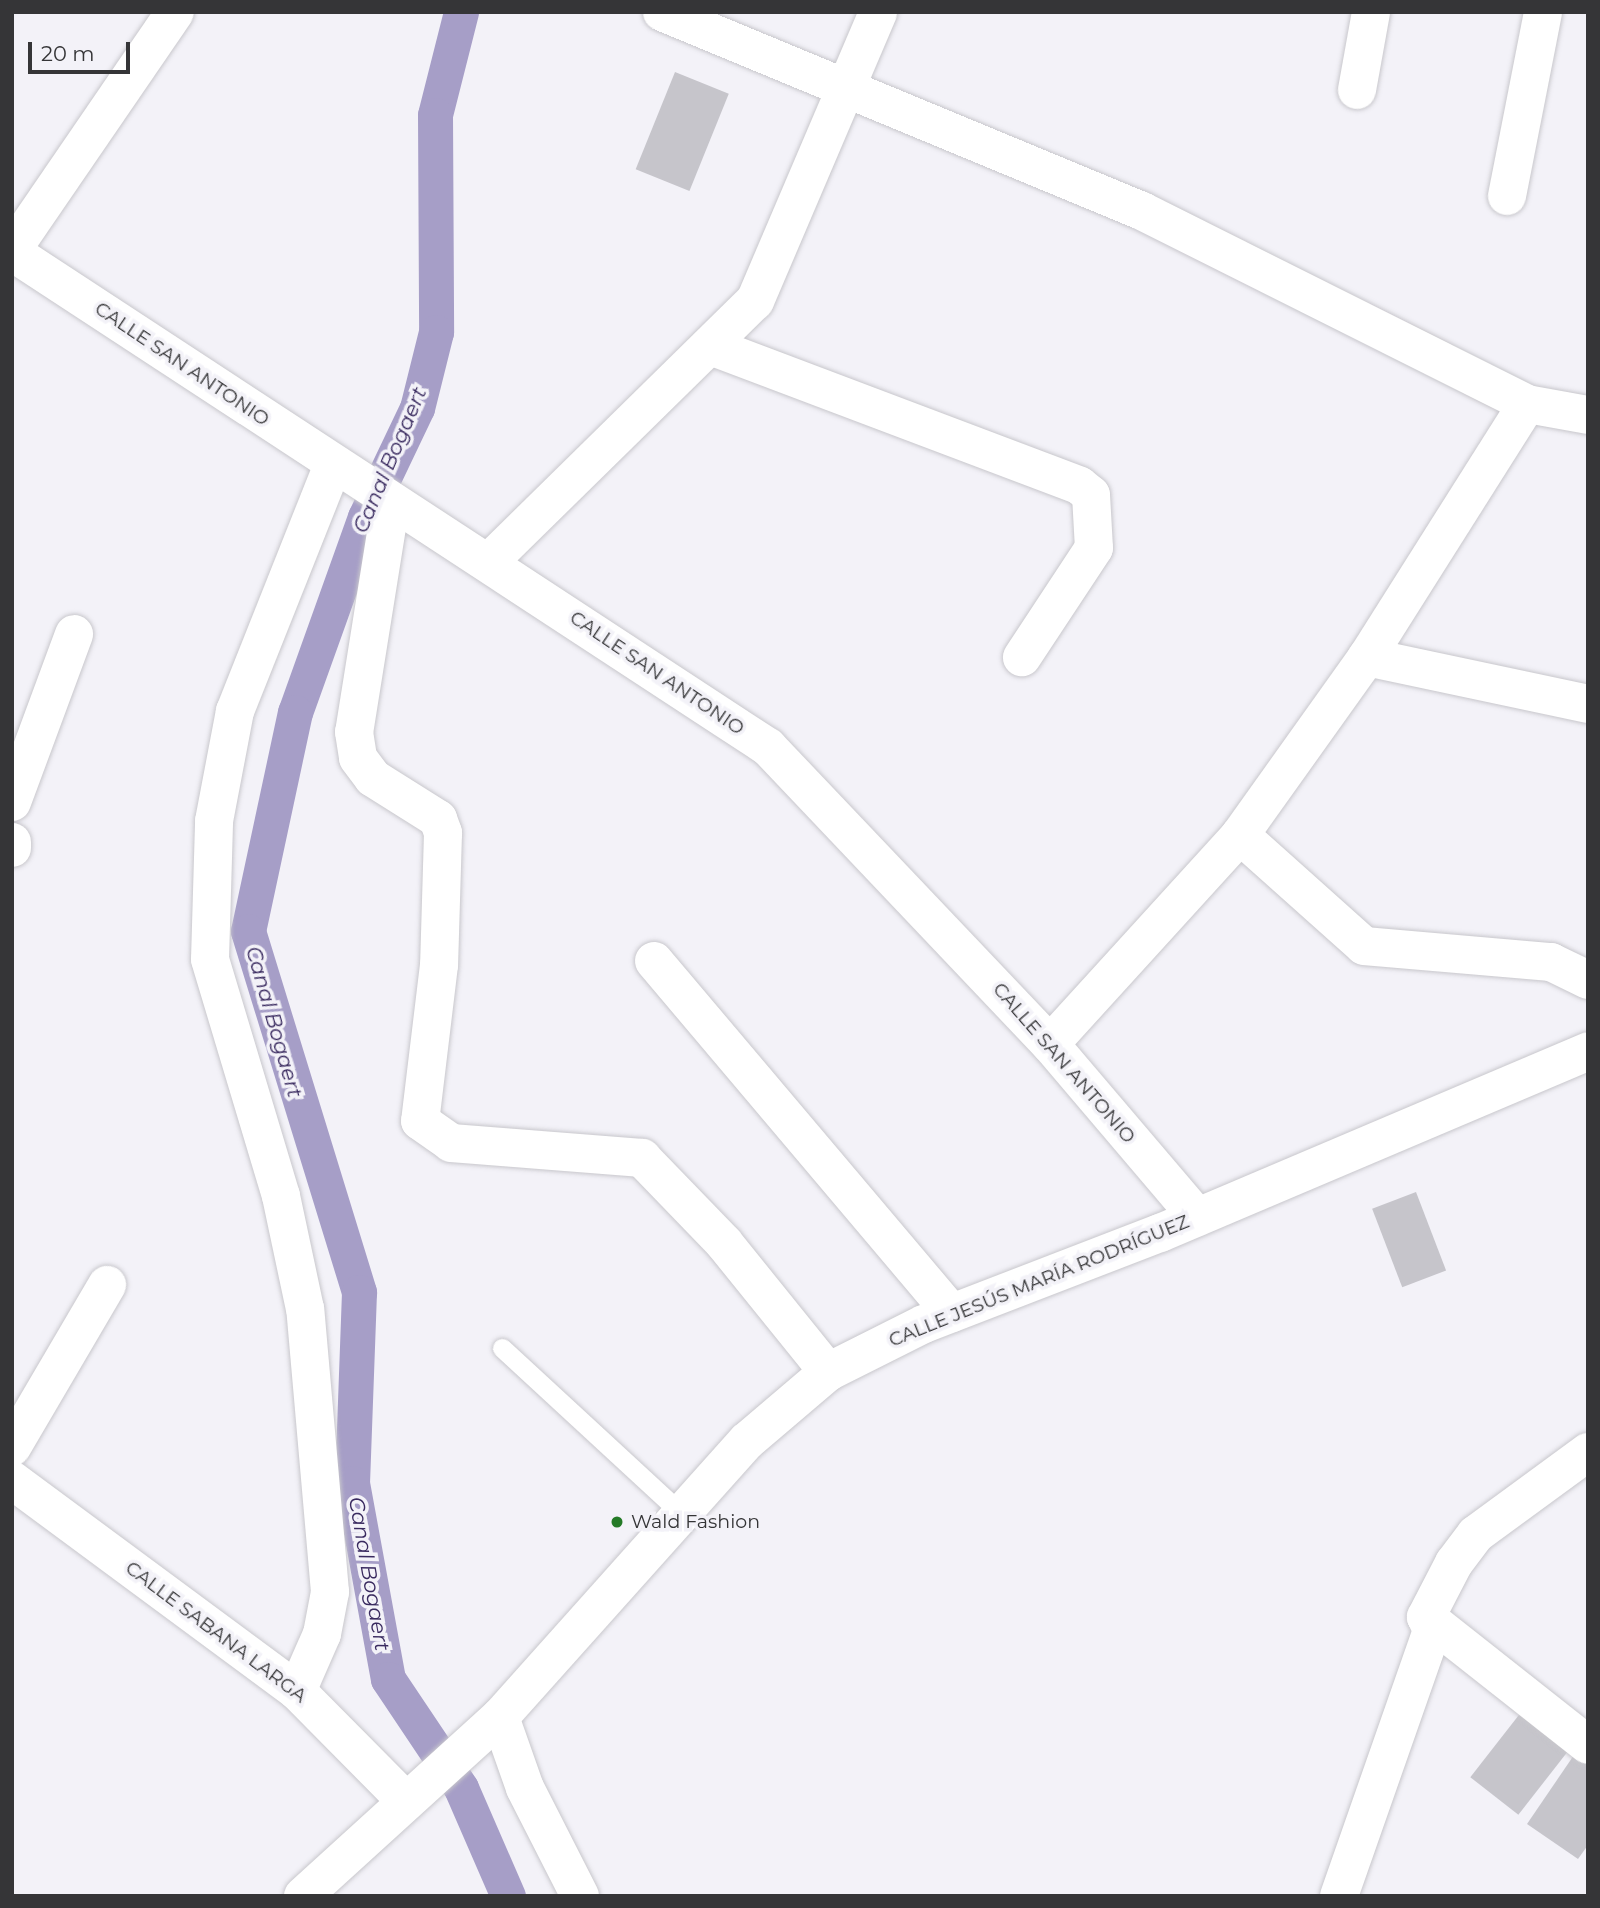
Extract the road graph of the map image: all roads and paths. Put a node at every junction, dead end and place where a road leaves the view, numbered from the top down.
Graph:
1 (174, 12) edge
2 (662, 12) edge
3 (878, 12) edge
4 (1371, 12) edge
5 (1543, 12) edge
6 (850, 89) junction
7 (1357, 90) dead end
8 (1507, 196) dead end
9 (12, 251) edge
10 (713, 347) junction
11 (1527, 404) junction
12 (1588, 415) edge
13 (341, 470) junction
14 (390, 501) junction
15 (490, 561) junction
16 (74, 634) dead end
17 (1023, 657) dead end
18 (1367, 657) junction
19 (1588, 704) edge
20 (12, 802) edge
21 (1240, 835) junction
22 (12, 842) edge
23 (12, 848) edge
24 (654, 961) dead end
25 (1588, 980) edge
26 (1050, 1044) junction
27 (1588, 1051) edge
28 (1197, 1217) junction
29 (107, 1285) dead end
30 (951, 1313) junction
31 (502, 1348) dead end
32 (828, 1372) junction
33 (12, 1447) edge
34 (1588, 1452) edge
35 (12, 1480) edge
36 (682, 1514) junction
37 (1426, 1617) junction
38 (297, 1691) junction
39 (486, 1729) junction
40 (1588, 1745) edge
41 (413, 1794) junction
42 (303, 1896) edge
43 (580, 1896) edge
44 (1339, 1896) edge

1 - 9 street
2 - 6 street
3 - 6 street
4 - 7 street
5 - 8 street
6 - 10 street
6 - 11 street
9 - 13 street, CALLE SAN ANTONIO
10 - 15 street
10 - 17 street
11 - 12 street
11 - 18 street
13 - 14 street, CALLE SAN ANTONIO
13 - 38 street
14 - 15 street, CALLE SAN ANTONIO
14 - 32 street
15 - 26 street, CALLE SAN ANTONIO
16 - 20 street
18 - 19 street
18 - 21 street
21 - 25 street
21 - 26 street
22 - 23 street
24 - 30 street
26 - 28 street, CALLE SAN ANTONIO
27 - 28 street, CALLE JESÚS MARÍA RODRÍGUEZ
28 - 30 street, CALLE JESÚS MARÍA RODRÍGUEZ
29 - 33 street
30 - 32 street, CALLE JESÚS MARÍA RODRÍGUEZ
31 - 36 lane
32 - 36 street, CALLE JESÚS MARÍA RODRÍGUEZ
34 - 37 street
35 - 38 street, CALLE SABANA LARGA
36 - 39 street, CALLE JESÚS MARÍA RODRÍGUEZ
37 - 40 street
37 - 44 street
38 - 41 street, CALLE SABANA LARGA
39 - 41 street, CALLE JESÚS MARÍA RODRÍGUEZ
39 - 43 street
41 - 42 street, CALLE JESÚS MARÍA RODRÍGUEZ

